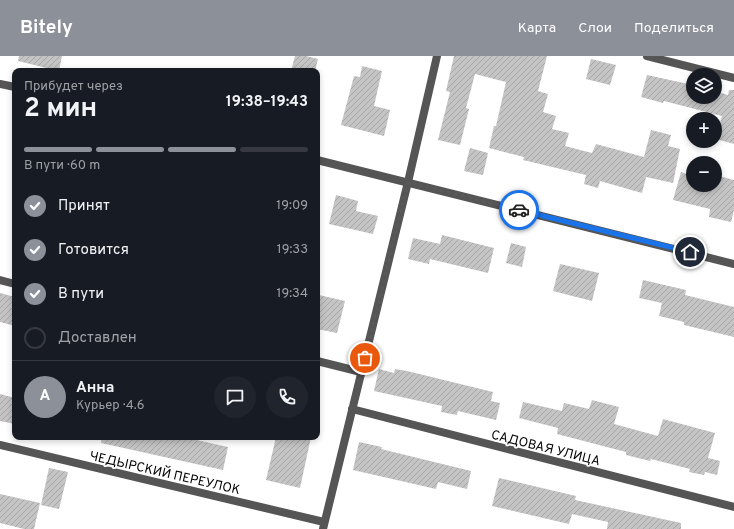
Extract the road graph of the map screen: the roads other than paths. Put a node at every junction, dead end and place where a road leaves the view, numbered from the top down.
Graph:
1 (437, 56) edge
2 (647, 56) edge
3 (734, 78) edge
4 (0, 84) edge
5 (12, 86) edge
6 (320, 161) edge
7 (408, 182) junction
8 (734, 264) edge
9 (0, 280) edge
10 (12, 283) edge
11 (320, 362) edge
12 (361, 372) junction
13 (352, 409) junction
14 (0, 446) edge
15 (734, 508) edge
16 (323, 526) edge

1 - 7 street
2 - 3 street
4 - 5 street
6 - 7 street
7 - 8 street
7 - 12 street
9 - 10 street
11 - 12 street
12 - 13 street
13 - 15 street, САДОВАЯ УЛИЦА
13 - 16 street
14 - 16 street, ЧЕДЫРСКИЙ ПЕРЕУЛОК

